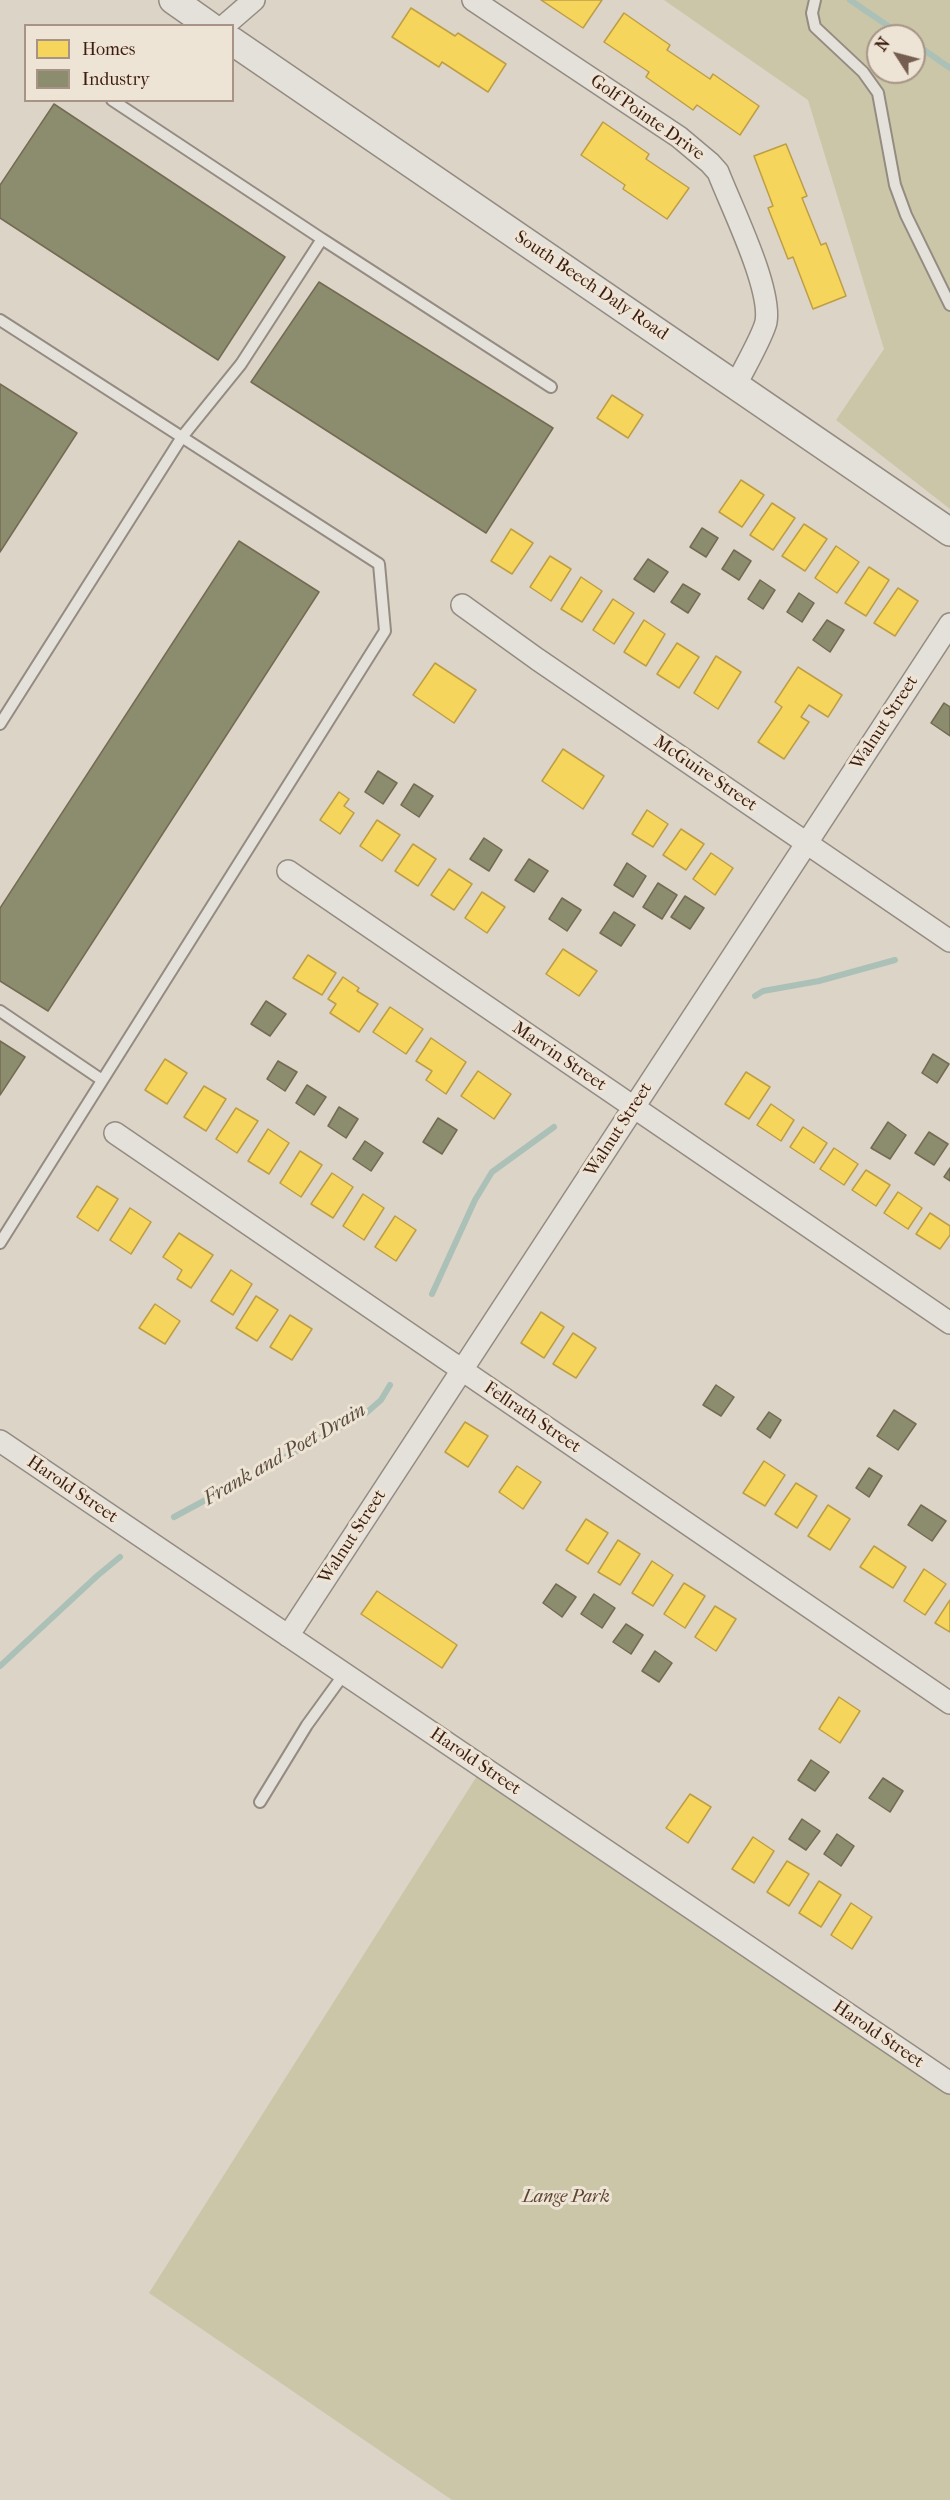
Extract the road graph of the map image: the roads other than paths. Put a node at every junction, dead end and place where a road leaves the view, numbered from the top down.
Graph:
1 (173, 0) edge
2 (254, 0) edge
3 (473, 0) edge
4 (815, 0) edge
5 (207, 24) edge
6 (226, 24) edge
7 (234, 42) edge
8 (115, 102) edge
9 (322, 239) junction
10 (950, 305) edge
11 (0, 320) edge
12 (736, 385) junction
13 (551, 387) dead end
14 (182, 437) junction
15 (950, 532) edge
16 (462, 605) dead end
17 (950, 624) edge
18 (0, 724) edge
19 (807, 843) junction
20 (288, 871) dead end
21 (950, 941) edge
22 (0, 1011) edge
23 (102, 1080) junction
24 (634, 1108) junction
25 (115, 1133) dead end
26 (0, 1243) edge
27 (950, 1323) edge
28 (463, 1370) junction
29 (0, 1442) edge
30 (288, 1636) junction
31 (344, 1674) junction
32 (950, 1703) edge
33 (260, 1802) dead end
34 (950, 2084) edge

1 - 5 street
2 - 6 street
3 - 12 street, Golf Pointe Drive
4 - 10 lane
7 - 12 street, South Beech Daly Road
8 - 9 lane
9 - 13 lane
9 - 14 lane
11 - 14 lane
12 - 15 street, South Beech Daly Road
14 - 18 lane
14 - 23 lane
16 - 19 street, McGuire Street
17 - 19 street, Walnut Street
19 - 21 street, McGuire Street
19 - 24 street, Walnut Street
20 - 24 street, Marvin Street
22 - 23 lane
23 - 26 lane
24 - 27 street, Marvin Street
24 - 28 street, Walnut Street
25 - 28 street, Fellrath Street
28 - 30 street, Walnut Street
28 - 32 street, Fellrath Street
29 - 30 street, Harold Street
30 - 31 street, Harold Street
31 - 33 lane
31 - 34 street, Harold Street

